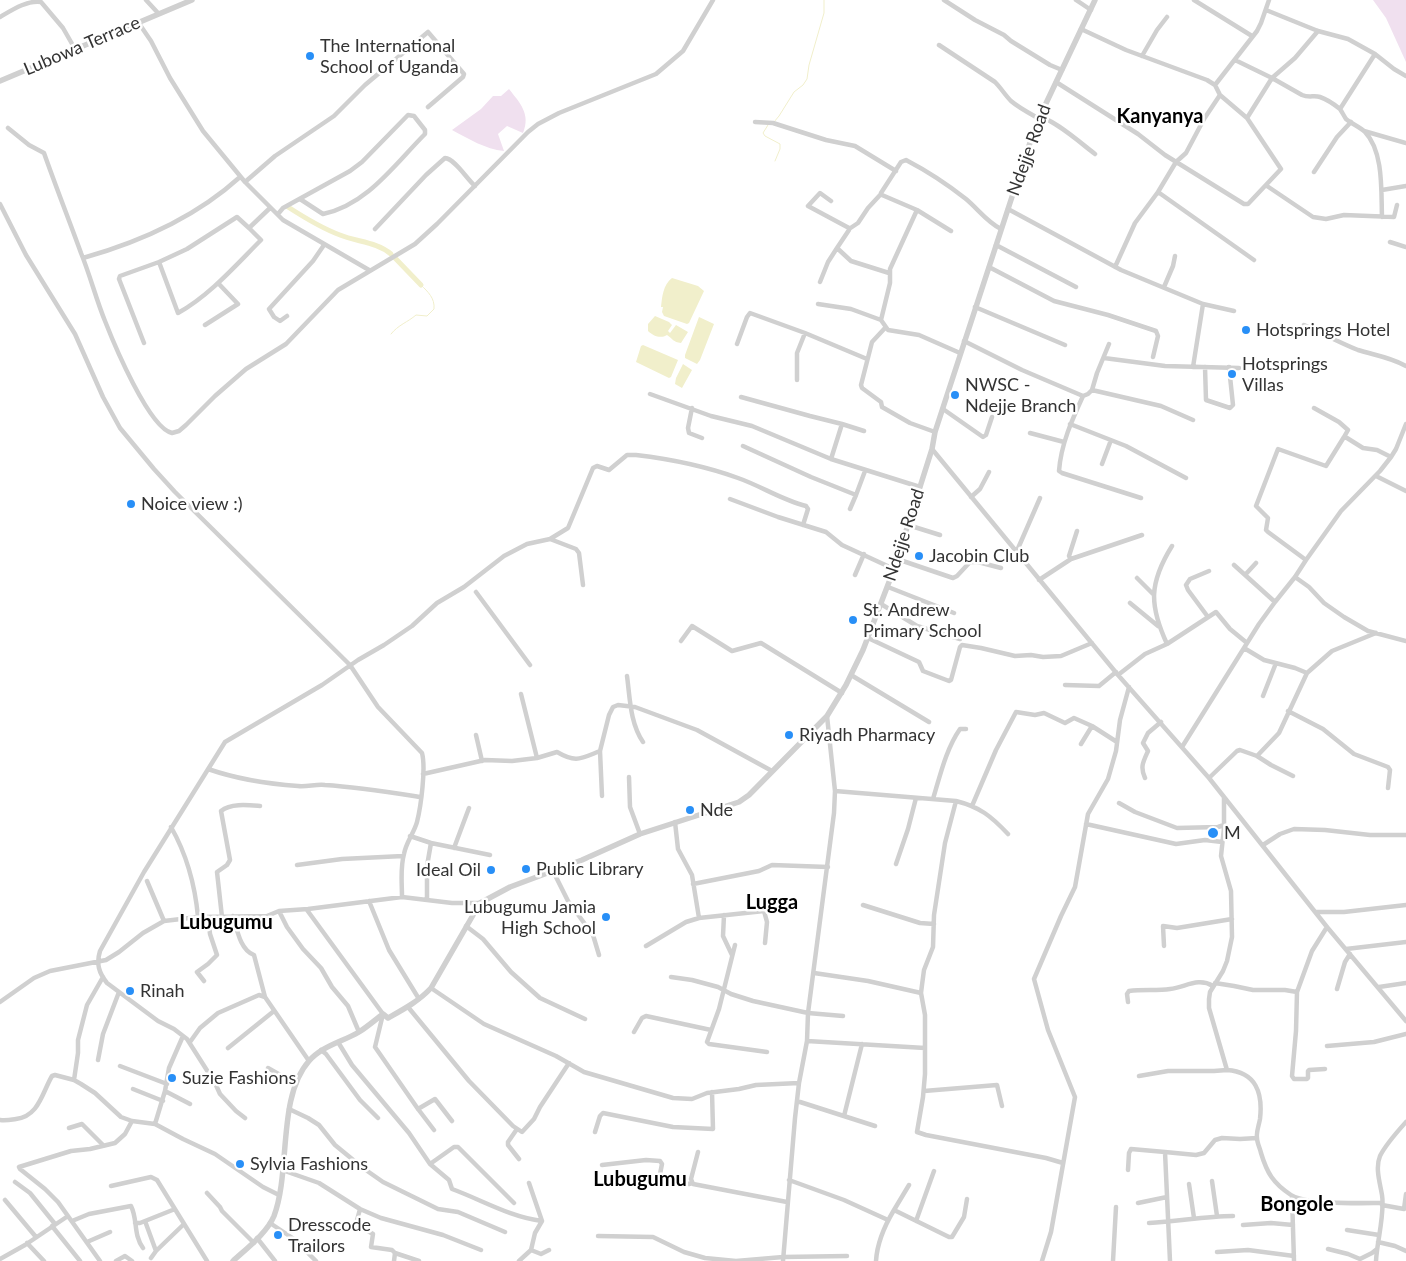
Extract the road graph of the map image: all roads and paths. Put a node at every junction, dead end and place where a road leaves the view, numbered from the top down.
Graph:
1 (146, 0) edge
2 (192, 0) edge
3 (713, 0) edge
4 (944, 0) edge
5 (1076, 0) edge
6 (1095, 0) edge
7 (1194, 0) edge
8 (1269, 0) edge
9 (1090, 10) junction
10 (1266, 10) junction
11 (158, 14) junction
12 (0, 17) edge
13 (1167, 17) dead end
14 (138, 22) junction
15 (1082, 29) junction
16 (1318, 31) junction
17 (1252, 36) junction
18 (939, 45) dead end
19 (75, 49) junction
20 (1375, 54) junction
21 (1142, 56) junction
22 (1235, 60) junction
23 (1062, 70) junction
24 (1406, 76) edge
25 (1272, 78) junction
26 (0, 81) edge
27 (1056, 82) junction
28 (1215, 85) junction
29 (1220, 96) junction
30 (428, 106) dead end
31 (1340, 109) junction
32 (1040, 116) junction
33 (1247, 118) junction
34 (755, 122) dead end
35 (1351, 122) junction
36 (8, 128) dead end
37 (1364, 131) junction
38 (1406, 143) edge
39 (1095, 154) dead end
40 (1176, 162) junction
41 (896, 171) junction
42 (1314, 172) dead end
43 (240, 177) junction
44 (245, 182) junction
45 (475, 186) junction
46 (1267, 186) junction
47 (1406, 186) edge
48 (1382, 190) junction
49 (1158, 192) junction
50 (881, 194) junction
51 (300, 199) junction
52 (831, 201) dead end
53 (0, 204) edge
54 (1397, 204) dead end
55 (270, 208) junction
56 (1008, 208) junction
57 (917, 210) junction
58 (278, 214) junction
59 (1382, 217) junction
60 (249, 228) junction
61 (375, 229) dead end
62 (849, 229) junction
63 (1001, 229) junction
64 (951, 232) dead end
65 (1390, 242) dead end
66 (996, 244) junction
67 (324, 245) junction
68 (1406, 247) edge
69 (837, 248) junction
70 (1176, 256) dead end
71 (83, 258) junction
72 (1254, 260) dead end
73 (158, 262) junction
74 (989, 267) junction
75 (1115, 267) junction
76 (369, 270) junction
77 (889, 273) junction
78 (820, 282) dead end
79 (218, 283) junction
80 (1164, 287) junction
81 (1076, 288) dead end
82 (818, 304) dead end
83 (1203, 304) junction
84 (975, 307) junction
85 (1234, 311) dead end
86 (287, 316) dead end
87 (881, 320) junction
88 (205, 325) dead end
89 (1304, 325) dead end
90 (885, 328) junction
91 (805, 333) junction
92 (964, 341) junction
93 (144, 342) dead end
94 (737, 344) dead end
95 (1109, 344) dead end
96 (1065, 345) dead end
97 (960, 353) junction
98 (1153, 357) dead end
99 (1104, 358) junction
100 (867, 359) junction
101 (1406, 366) edge
102 (1192, 367) junction
103 (1205, 367) junction
104 (1229, 367) junction
105 (1239, 368) dead end
106 (797, 380) dead end
107 (1092, 390) junction
108 (650, 394) dead end
109 (740, 396) dead end
110 (1083, 396) junction
111 (692, 408) junction
112 (1314, 408) dead end
113 (942, 409) junction
114 (992, 417) dead end
115 (1193, 420) dead end
116 (842, 424) junction
117 (1070, 424) junction
118 (1406, 424) edge
119 (864, 431) dead end
120 (935, 432) junction
121 (1030, 433) dead end
122 (1344, 436) junction
123 (702, 438) dead end
124 (1111, 440) junction
125 (1064, 442) junction
126 (743, 446) dead end
127 (932, 448) junction
128 (1391, 456) junction
129 (831, 459) junction
130 (1102, 464) dead end
131 (865, 470) junction
132 (989, 472) dead end
133 (1376, 476) junction
134 (1186, 478) dead end
135 (920, 487) junction
136 (1406, 491) edge
137 (856, 495) junction
138 (971, 497) junction
139 (1040, 498) dead end
140 (1141, 498) dead end
141 (730, 499) dead end
142 (850, 509) dead end
143 (908, 524) junction
144 (803, 525) junction
145 (1077, 531) dead end
146 (940, 535) dead end
147 (1142, 535) dead end
148 (550, 539) junction
149 (1172, 546) dead end
150 (1016, 553) junction
151 (864, 554) junction
152 (897, 559) junction
153 (1071, 559) junction
154 (1306, 560) junction
155 (1256, 563) dead end
156 (1234, 565) dead end
157 (1001, 568) dead end
158 (894, 570) junction
159 (1209, 571) dead end
160 (855, 575) dead end
161 (1244, 575) junction
162 (1295, 577) junction
163 (1137, 578) dead end
164 (1040, 580) junction
165 (583, 585) dead end
166 (888, 587) junction
167 (476, 592) dead end
168 (1153, 594) junction
169 (1275, 602) junction
170 (1130, 603) dead end
171 (881, 604) junction
172 (954, 613) dead end
173 (1208, 617) junction
174 (1159, 627) junction
175 (1376, 633) junction
176 (868, 638) junction
177 (960, 639) dead end
178 (1406, 641) edge
179 (681, 642) dead end
180 (1092, 643) junction
181 (1247, 643) junction
182 (1167, 644) junction
183 (1244, 648) junction
184 (1276, 663) junction
185 (350, 665) junction
186 (530, 665) dead end
187 (1307, 673) junction
188 (1117, 674) junction
189 (851, 675) junction
190 (627, 676) dead end
191 (1065, 685) dead end
192 (1128, 687) junction
193 (842, 693) junction
194 (521, 694) dead end
195 (1263, 696) dead end
196 (630, 706) junction
197 (1288, 711) junction
198 (827, 716) junction
199 (929, 722) dead end
200 (1161, 722) junction
201 (1092, 726) junction
202 (966, 729) dead end
203 (476, 734) dead end
204 (643, 742) dead end
205 (1117, 742) junction
206 (1081, 744) dead end
207 (1182, 747) junction
208 (600, 751) junction
209 (1257, 756) junction
210 (537, 758) junction
211 (482, 761) junction
212 (208, 769) junction
213 (772, 771) junction
214 (423, 774) junction
215 (1293, 776) dead end
216 (629, 777) dead end
217 (1145, 778) dead end
218 (1209, 778) junction
219 (1388, 788) dead end
220 (835, 791) junction
221 (602, 796) dead end
222 (420, 797) junction
223 (1224, 797) junction
224 (916, 798) junction
225 (933, 799) junction
226 (956, 801) junction
227 (1119, 802) dead end
228 (260, 806) dead end
229 (972, 806) junction
230 (468, 808) dead end
231 (675, 822) junction
232 (1086, 824) junction
233 (1224, 825) junction
234 (171, 828) junction
235 (640, 834) junction
236 (1008, 834) dead end
237 (1406, 835) edge
238 (410, 836) junction
239 (1222, 842) junction
240 (431, 843) junction
241 (1263, 845) junction
242 (454, 848) junction
243 (490, 855) dead end
244 (403, 856) junction
245 (896, 864) dead end
246 (297, 865) dead end
247 (828, 867) junction
248 (553, 871) junction
249 (147, 881) dead end
250 (694, 884) junction
251 (402, 897) junction
252 (427, 900) junction
253 (369, 901) junction
254 (480, 903) junction
255 (863, 905) dead end
256 (1406, 905) edge
257 (279, 910) junction
258 (307, 910) junction
259 (1316, 912) junction
260 (724, 915) junction
261 (198, 916) junction
262 (233, 916) junction
263 (208, 917) junction
264 (222, 917) junction
265 (699, 918) junction
266 (1232, 919) junction
267 (164, 920) junction
268 (934, 924) junction
269 (466, 926) junction
270 (1328, 927) junction
271 (1406, 942) edge
272 (765, 943) dead end
273 (735, 945) dead end
274 (646, 946) dead end
275 (1164, 946) dead end
276 (1346, 949) junction
277 (599, 954) dead end
278 (1350, 954) junction
279 (732, 955) junction
280 (96, 962) junction
281 (814, 973) junction
282 (102, 978) junction
283 (671, 978) dead end
284 (204, 981) dead end
285 (1406, 983) edge
286 (1214, 985) junction
287 (1379, 987) junction
288 (431, 988) junction
289 (1337, 989) dead end
290 (723, 991) junction
291 (119, 992) junction
292 (1297, 992) junction
293 (922, 993) junction
294 (265, 997) junction
295 (419, 999) junction
296 (0, 1002) edge
297 (1128, 1002) dead end
298 (408, 1007) junction
299 (274, 1011) junction
300 (808, 1013) junction
301 (383, 1014) junction
302 (843, 1016) dead end
303 (1405, 1017) edge
304 (585, 1019) dead end
305 (711, 1030) junction
306 (359, 1032) junction
307 (634, 1032) dead end
308 (1406, 1034) edge
309 (183, 1036) junction
310 (807, 1040) junction
311 (190, 1042) junction
312 (338, 1042) junction
313 (862, 1044) junction
314 (1327, 1046) dead end
315 (228, 1048) dead end
316 (925, 1048) junction
317 (321, 1050) junction
318 (767, 1052) dead end
319 (98, 1060) dead end
320 (309, 1061) junction
321 (569, 1063) junction
322 (120, 1066) dead end
323 (268, 1068) dead end
324 (1325, 1069) dead end
325 (1227, 1070) junction
326 (1138, 1076) dead end
327 (74, 1080) junction
328 (798, 1083) junction
329 (167, 1084) junction
330 (296, 1084) junction
331 (133, 1089) dead end
332 (165, 1091) junction
333 (924, 1091) junction
334 (712, 1092) junction
335 (162, 1101) junction
336 (797, 1101) junction
337 (190, 1104) dead end
338 (1002, 1106) dead end
339 (289, 1109) junction
340 (418, 1109) junction
341 (844, 1116) junction
342 (245, 1118) dead end
343 (378, 1118) dead end
344 (0, 1120) edge
345 (132, 1121) junction
346 (452, 1122) dead end
347 (1406, 1122) edge
348 (155, 1124) junction
349 (875, 1126) dead end
350 (69, 1128) dead end
351 (517, 1129) junction
352 (434, 1130) dead end
353 (595, 1132) dead end
354 (1257, 1138) junction
355 (104, 1145) junction
356 (698, 1152) dead end
357 (1164, 1152) junction
358 (519, 1159) dead end
359 (1063, 1163) junction
360 (430, 1164) junction
361 (602, 1165) dead end
362 (282, 1170) junction
363 (1128, 1170) dead end
364 (934, 1171) dead end
365 (659, 1179) junction
366 (789, 1180) junction
367 (1212, 1180) dead end
368 (15, 1182) dead end
369 (529, 1182) dead end
370 (692, 1183) junction
371 (612, 1184) dead end
372 (1189, 1184) dead end
373 (909, 1185) dead end
374 (111, 1186) dead end
375 (207, 1193) dead end
376 (1406, 1194) edge
377 (279, 1195) junction
378 (1292, 1196) junction
379 (1167, 1197) junction
380 (5, 1200) dead end
381 (967, 1200) dead end
382 (787, 1202) junction
383 (514, 1203) dead end
384 (1138, 1203) dead end
385 (1382, 1204) junction
386 (1116, 1207) dead end
387 (175, 1209) junction
388 (360, 1209) junction
389 (894, 1210) junction
390 (68, 1216) junction
391 (1217, 1216) junction
392 (1233, 1216) dead end
393 (1194, 1218) junction
394 (542, 1220) junction
395 (888, 1220) junction
396 (72, 1221) junction
397 (145, 1221) junction
398 (916, 1221) junction
399 (135, 1223) junction
400 (270, 1223) junction
401 (1149, 1223) dead end
402 (1169, 1223) junction
403 (184, 1224) junction
404 (53, 1225) junction
405 (1243, 1225) dead end
406 (1293, 1225) junction
407 (1347, 1230) dead end
408 (110, 1232) dead end
409 (505, 1232) dead end
410 (1379, 1235) junction
411 (598, 1236) dead end
412 (36, 1237) junction
413 (256, 1240) junction
414 (87, 1242) junction
415 (1378, 1242) junction
416 (28, 1243) junction
417 (143, 1248) dead end
418 (1328, 1249) dead end
419 (1377, 1249) junction
420 (481, 1250) dead end
421 (531, 1250) junction
422 (549, 1250) dead end
423 (156, 1251) junction
424 (1406, 1251) edge
425 (1217, 1252) dead end
426 (395, 1253) junction
427 (9, 1255) junction
428 (847, 1256) dead end
429 (151, 1258) dead end
430 (0, 1259) edge
431 (783, 1259) edge
432 (1294, 1259) edge
433 (14, 1261) edge
434 (43, 1261) edge
435 (80, 1261) edge
436 (100, 1261) edge
437 (116, 1261) edge
438 (132, 1261) edge
439 (207, 1261) edge
440 (232, 1261) edge
441 (275, 1261) edge
442 (316, 1261) edge
443 (394, 1261) edge
444 (419, 1261) edge
445 (519, 1261) edge
446 (876, 1261) edge
447 (1042, 1261) edge
448 (1113, 1261) edge
449 (1170, 1261) edge
450 (1376, 1261) edge

1 - 11 street
2 - 11 street, Lubowa Terrace
3 - 45 street
4 - 23 street
5 - 9 street
6 - 9 street, Ndejje Road
7 - 17 street
8 - 10 street
9 - 15 street, Ndejje Road
10 - 16 street
10 - 17 street
11 - 14 street, Lubowa Terrace
12 - 19 street
13 - 21 street
14 - 19 street, Lubowa Terrace
14 - 43 street
15 - 21 street
15 - 23 street, Ndejje Road
16 - 20 street
16 - 25 street
17 - 22 street
18 - 32 street
19 - 26 street, Lubowa Terrace
20 - 24 street
20 - 31 street
21 - 28 street
22 - 25 street
22 - 28 street
23 - 27 street, Ndejje Road
25 - 31 street
25 - 33 street
27 - 32 street, Ndejje Road
27 - 40 street
28 - 29 street
29 - 33 street
29 - 40 street
30 - 44 street
31 - 35 street
32 - 39 street
32 - 56 street, Ndejje Road
33 - 46 street
34 - 41 street
35 - 37 street
35 - 42 street
36 - 71 street
37 - 38 street
37 - 48 street
40 - 46 street
40 - 49 street
41 - 50 street
41 - 63 street
43 - 44 street
43 - 71 street
44 - 55 street
45 - 61 street
45 - 76 street
46 - 59 street
47 - 48 street
48 - 59 street
49 - 72 street
49 - 75 street
50 - 57 street
50 - 62 street
51 - 51 street
51 - 58 street
52 - 62 street
53 - 185 street
54 - 59 street
55 - 58 street
55 - 60 street
56 - 63 street, Ndejje Road
56 - 75 street
57 - 64 street
57 - 77 street
58 - 67 street
60 - 73 street
60 - 79 street
62 - 69 street
63 - 66 street, Ndejje Road
65 - 68 street
66 - 74 street, Ndejje Road
66 - 81 street
67 - 76 street
67 - 86 street
69 - 77 street
69 - 78 street
70 - 80 street
71 - 76 street
73 - 79 street
73 - 93 street
74 - 84 street, Ndejje Road
74 - 98 street
75 - 80 street
77 - 87 street
79 - 88 street
80 - 83 street
82 - 87 street
83 - 85 street
83 - 102 street
84 - 92 street, Ndejje Road
84 - 96 street
87 - 90 street
89 - 101 street
90 - 97 street
90 - 100 street
91 - 94 street
91 - 100 street
91 - 106 street
92 - 97 street, Ndejje Road
92 - 110 street
95 - 99 street
97 - 113 street, Ndejje Road
99 - 102 street
99 - 107 street
100 - 120 street
102 - 103 street
103 - 104 street
103 - 104 street
104 - 105 street
107 - 110 street
107 - 115 street
108 - 111 street
109 - 116 street
110 - 117 street
111 - 123 street
111 - 129 street
112 - 122 street
113 - 114 street
113 - 120 street, Ndejje Road
116 - 119 street
116 - 129 street
117 - 124 street
117 - 125 street
118 - 128 street
120 - 127 street, Ndejje Road
121 - 125 street
122 - 128 street
122 - 154 street
124 - 130 street
124 - 134 street
125 - 140 street
126 - 137 street
127 - 135 street, Ndejje Road
127 - 138 street
128 - 133 street
129 - 131 street
131 - 135 street
131 - 137 street
132 - 138 street
133 - 136 street
133 - 154 street
135 - 143 street, Ndejje Road
137 - 142 street
138 - 150 street
139 - 150 street
141 - 144 street
143 - 146 street
143 - 152 street, Ndejje Road
144 - 148 street
144 - 151 street
145 - 153 street
147 - 153 street
148 - 165 street
148 - 185 street
149 - 168 street
150 - 164 street
151 - 158 street
151 - 160 street
152 - 157 street
152 - 158 street, Ndejje Road
153 - 164 street
154 - 162 street
155 - 161 street
156 - 161 street
158 - 166 street, Ndejje Road
159 - 173 street
161 - 169 street
162 - 169 street
162 - 175 street
163 - 168 street
164 - 180 street
166 - 171 street, Ndejje Road
166 - 172 street
167 - 186 street
168 - 174 street
169 - 181 street
170 - 174 street
171 - 176 street, Ndejje Road
171 - 177 street
173 - 181 street
173 - 182 street
174 - 182 street
175 - 178 street
175 - 187 street
176 - 180 street
176 - 189 street, Ndejje Road
179 - 193 street
180 - 188 street
181 - 183 street
182 - 188 street
183 - 184 street
183 - 207 street
184 - 187 street
184 - 195 street
185 - 212 street
185 - 214 street
187 - 197 street
188 - 191 street
188 - 192 street
189 - 193 street, Ndejje Road
189 - 199 street
190 - 196 street
192 - 200 street
192 - 205 street
193 - 198 street, Ndejje Road
194 - 210 street
196 - 204 street
196 - 208 street
196 - 213 street
197 - 209 street
197 - 219 street
198 - 213 street, Ndejje Road
198 - 220 street
200 - 207 street
200 - 217 street
201 - 205 street
201 - 206 street
201 - 229 street
202 - 225 street
203 - 211 street
205 - 232 street
207 - 218 street
208 - 210 street
208 - 221 street
209 - 215 street
209 - 218 street
210 - 211 street
211 - 214 street
212 - 222 street
212 - 234 street
213 - 231 street, Ndejje Road
214 - 222 street
216 - 235 street
218 - 223 street
220 - 224 street
220 - 247 street
222 - 238 street
223 - 233 street
223 - 241 street
224 - 225 street
224 - 245 street
225 - 226 street
226 - 229 street
226 - 268 street
227 - 233 street
228 - 264 street
229 - 236 street
230 - 242 street
231 - 235 street, Ndejje Road
231 - 250 street
232 - 239 street
232 - 359 street
233 - 239 street
234 - 261 street
234 - 280 street
235 - 248 street, Ndejje Road
237 - 241 street
238 - 240 street
238 - 244 street
239 - 266 street
240 - 242 street
240 - 252 street
241 - 259 street
242 - 243 street
244 - 246 street
244 - 251 street
247 - 250 street
247 - 281 street
248 - 254 street, Ndejje Road
248 - 277 street
249 - 267 street
250 - 265 street
251 - 252 street
251 - 253 street
252 - 254 street
253 - 258 street
253 - 295 street
254 - 269 street
255 - 268 street
256 - 259 street
257 - 258 street
257 - 262 street
257 - 306 street
258 - 301 street
259 - 270 street
260 - 265 street
260 - 272 street
260 - 279 street
261 - 263 street
261 - 267 street
262 - 264 street
262 - 294 street
263 - 264 street
263 - 284 street
265 - 274 street
266 - 275 street
266 - 286 street
267 - 280 street
268 - 293 street
269 - 288 street
269 - 304 street
270 - 276 street
270 - 292 street
271 - 276 street
273 - 279 street
276 - 278 street
278 - 287 street
278 - 289 street
279 - 290 street
280 - 282 street
280 - 296 street
281 - 293 street
281 - 300 street
282 - 291 street
282 - 327 street
283 - 290 street
285 - 287 street
286 - 292 street
286 - 297 street
286 - 325 street
287 - 303 street
288 - 295 street
288 - 321 street
290 - 300 street
290 - 305 street
291 - 309 street
291 - 319 street
292 - 324 street
293 - 316 street
294 - 299 street
294 - 311 street
295 - 298 street
298 - 301 street
298 - 351 street
299 - 315 street
299 - 320 street
300 - 302 street
300 - 310 street
301 - 306 street
301 - 340 street
305 - 307 street
305 - 318 street
306 - 312 street
308 - 314 street
309 - 311 street
309 - 329 street
310 - 313 street
310 - 328 street
311 - 342 street
312 - 317 street
312 - 360 street
313 - 316 street
313 - 341 street
316 - 333 street
317 - 320 street
317 - 343 street
320 - 330 street
321 - 334 street
321 - 351 street
322 - 329 street
323 - 330 street
325 - 326 street
325 - 354 street
327 - 344 street
327 - 345 street
328 - 334 street
328 - 336 street
329 - 332 street
330 - 339 street
331 - 335 street
332 - 335 street
332 - 337 street
333 - 338 street
333 - 359 street
334 - 353 street
335 - 348 street
336 - 341 street
336 - 366 street
339 - 362 street
339 - 409 street
340 - 346 street
340 - 352 street
341 - 349 street
345 - 348 street
345 - 355 street
347 - 385 street
348 - 377 street
350 - 355 street
351 - 358 street
354 - 357 street
354 - 378 street
355 - 390 street
356 - 370 street
357 - 363 street
357 - 379 street
359 - 447 street
360 - 383 street
360 - 394 street
361 - 365 street
362 - 377 street
362 - 388 street
364 - 398 street
365 - 370 street
365 - 371 street
366 - 382 street
366 - 395 street
367 - 391 street
368 - 404 street
369 - 394 street
370 - 382 street
372 - 393 street
373 - 389 street
374 - 387 street
375 - 413 street
376 - 385 street
377 - 400 street
378 - 385 street
378 - 406 street
379 - 384 street
379 - 402 street
380 - 412 street
381 - 398 street
382 - 431 street
385 - 410 street
386 - 448 street
387 - 397 street
387 - 403 street
388 - 420 street
388 - 426 street
389 - 395 street
389 - 398 street
390 - 396 street
390 - 404 street
391 - 392 street
391 - 393 street
393 - 402 street
394 - 421 street
395 - 446 street
396 - 399 street
396 - 414 street
397 - 399 street
397 - 423 street
399 - 417 street
400 - 413 street
400 - 442 street
401 - 402 street
402 - 449 street
403 - 423 street
403 - 439 street
404 - 412 street
404 - 435 street
405 - 406 street
406 - 432 street
407 - 410 street
408 - 414 street
410 - 415 street
411 - 431 street
412 - 416 street
413 - 440 street
413 - 441 street
414 - 436 street
415 - 419 street
415 - 424 street
416 - 427 street
416 - 434 street
418 - 419 street
419 - 450 street
421 - 422 street
421 - 445 street
423 - 429 street
425 - 432 street
426 - 443 street
426 - 444 street
427 - 430 street
427 - 433 street
428 - 431 street
437 - 438 street

